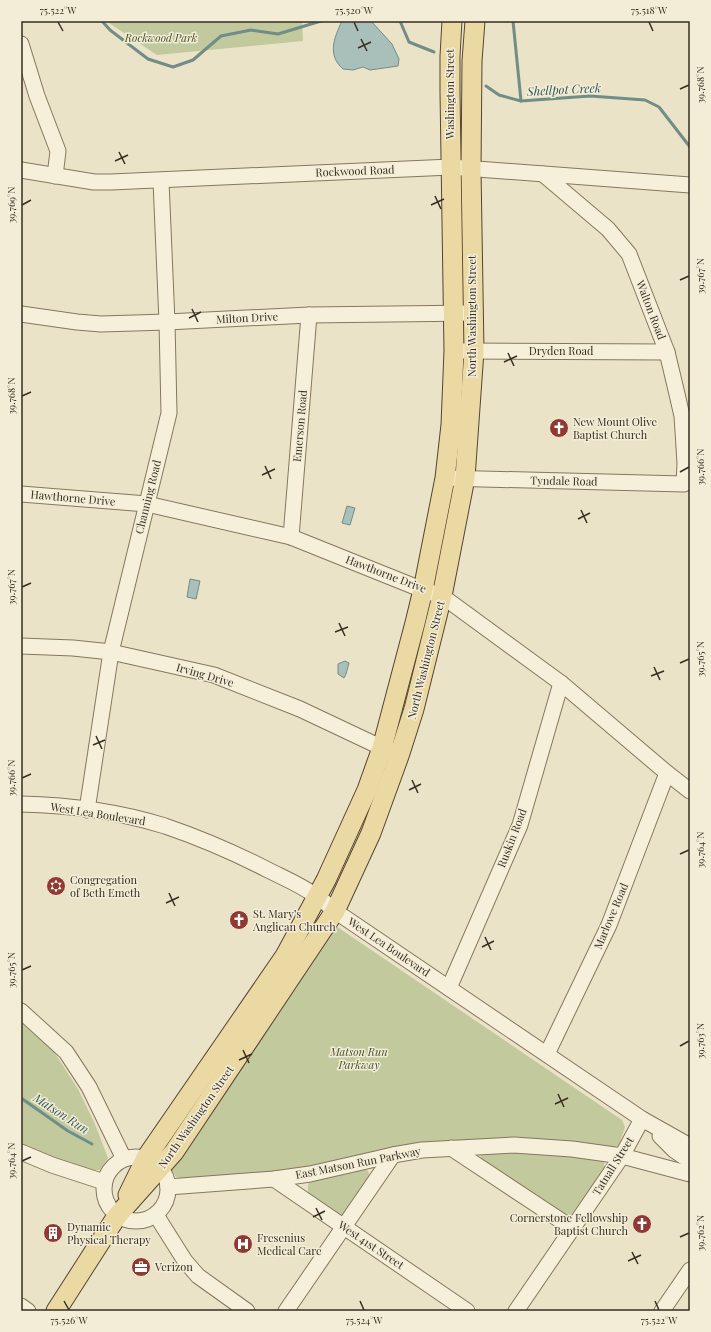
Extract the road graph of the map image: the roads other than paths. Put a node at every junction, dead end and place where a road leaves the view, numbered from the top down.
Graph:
1 (452, 21) edge
2 (475, 21) edge
3 (21, 44) edge
4 (451, 167) junction
5 (471, 169) junction
6 (21, 170) edge
7 (543, 174) junction
8 (55, 176) junction
9 (161, 181) junction
10 (690, 185) edge
11 (474, 312) junction
12 (454, 313) junction
13 (21, 314) edge
14 (309, 315) junction
15 (167, 322) junction
16 (454, 351) junction
17 (474, 351) junction
18 (667, 352) junction
19 (445, 478) junction
20 (465, 478) junction
21 (684, 484) joint
22 (21, 494) edge
23 (147, 504) junction
24 (291, 537) junction
25 (423, 590) junction
26 (442, 596) junction
27 (21, 646) edge
28 (111, 652) junction
29 (561, 683) junction
30 (382, 748) junction
31 (399, 756) junction
32 (667, 773) junction
33 (690, 791) edge
34 (21, 804) edge
35 (87, 810) junction
36 (316, 896) junction
37 (335, 911) junction
38 (449, 988) junction
39 (21, 1011) edge
40 (547, 1054) junction
41 (642, 1119) junction
42 (690, 1146) edge
43 (451, 1148) junction
44 (21, 1152) edge
45 (393, 1155) junction
46 (622, 1156) junction
47 (124, 1159) junction
48 (690, 1161) edge
49 (153, 1163) junction
50 (690, 1174) edge
51 (274, 1179) junction
52 (104, 1182) junction
53 (168, 1187) junction
54 (156, 1215) junction
55 (117, 1216) junction
56 (344, 1227) junction
57 (572, 1228) junction
58 (690, 1270) edge
59 (21, 1306) edge
60 (28, 1311) edge
61 (56, 1311) edge
62 (247, 1311) edge
63 (286, 1311) edge
64 (467, 1311) edge
65 (516, 1311) edge
66 (662, 1311) edge

1 - 4 main road, Washington Street
2 - 5 main road, North Washington Street
3 - 8 street
4 - 5 street, Rockwood Road
4 - 9 street, Rockwood Road
4 - 12 main road, North Washington Street
5 - 7 street, Rockwood Road
5 - 11 main road, North Washington Street
6 - 8 street, Rockwood Road
7 - 10 street, Rockwood Road
7 - 18 street, Walton Road
8 - 9 street, Rockwood Road
9 - 15 street, Channing Road
11 - 12 street, Milton Drive
11 - 17 main road, North Washington Street
12 - 14 street, Milton Drive
12 - 16 main road, North Washington Street
13 - 15 street, Milton Drive
14 - 15 street, Milton Drive
14 - 24 street, Emerson Road
15 - 23 street, Channing Road
16 - 17 street, Dryden Road
16 - 19 main road, North Washington Street
17 - 18 street, Dryden Road
17 - 20 main road, North Washington Street
18 - 21 street, Walton Road
19 - 20 street, Tyndale Road
19 - 25 main road, North Washington Street
20 - 21 street, Tyndale Road
20 - 26 main road, North Washington Street
22 - 23 street, Hawthorne Drive
23 - 24 street, Hawthorne Drive
23 - 28 street, Channing Road
24 - 25 street, Hawthorne Drive
25 - 26 street, Hawthorne Drive
25 - 30 main road, North Washington Street
26 - 29 street, Hawthorne Drive
26 - 31 main road, North Washington Street
27 - 28 street, Irving Drive
28 - 30 street, Irving Drive
28 - 35 street, Channing Road
29 - 32 street, Hawthorne Drive
29 - 38 street, Ruskin Road
30 - 31 street, Irving Drive
30 - 36 main road, North Washington Street
31 - 37 main road, North Washington Street
32 - 33 street, Hawthorne Drive
32 - 40 street, Marlowe Road
34 - 35 street, West Lea Boulevard
35 - 36 street, West Lea Boulevard
36 - 37 street, West Lea Boulevard
36 - 49 main road, North Washington Street
37 - 38 street, West Lea Boulevard
37 - 49 main road, North Washington Street
38 - 40 street, West Lea Boulevard
39 - 47 street
40 - 41 street, West Lea Boulevard
41 - 42 street, West Lea Boulevard
41 - 46 street, Tatnall Street
41 - 48 street, West Lea Boulevard
43 - 45 street, East Matson Run Parkway
43 - 46 street, East Matson Run Parkway
43 - 57 street
44 - 52 street
45 - 51 street, East Matson Run Parkway
45 - 56 street
46 - 50 street, East Matson Run Parkway
46 - 57 street, Tatnall Street
47 - 49 street
47 - 52 street
49 - 53 street
49 - 55 main road, North Washington Street
51 - 53 street, East Matson Run Parkway
51 - 56 street, West 41st Street
52 - 55 street
53 - 54 street
54 - 55 street
54 - 62 street
55 - 61 main road, North Washington Street
56 - 63 street
56 - 64 street, West 41st Street
57 - 65 street, Tatnall Street
58 - 66 street
59 - 60 street

